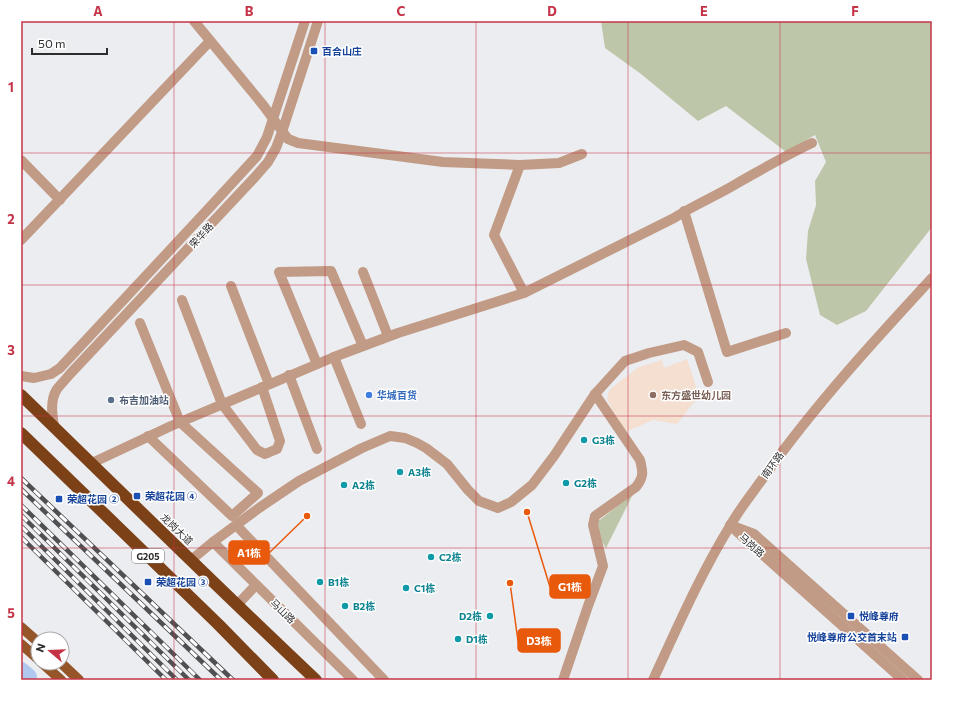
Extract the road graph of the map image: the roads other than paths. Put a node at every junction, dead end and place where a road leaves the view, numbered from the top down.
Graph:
1 (194, 21) edge
2 (305, 21) edge
3 (318, 21) edge
4 (210, 41) junction
5 (273, 119) junction
6 (282, 132) junction
7 (812, 143) dead end
8 (582, 154) dead end
9 (21, 160) edge
10 (520, 165) junction
11 (60, 200) junction
12 (684, 211) junction
13 (21, 240) edge
14 (363, 272) dead end
15 (932, 278) edge
16 (231, 286) dead end
17 (524, 294) junction
18 (182, 300) dead end
19 (140, 323) dead end
20 (786, 333) dead end
21 (388, 336) junction
22 (363, 346) junction
23 (334, 357) junction
24 (316, 364) junction
25 (289, 375) junction
26 (21, 376) edge
27 (708, 382) dead end
28 (266, 385) junction
29 (595, 394) junction
30 (21, 395) edge
31 (222, 404) junction
32 (180, 422) junction
33 (361, 424) dead end
34 (54, 426) junction
35 (21, 433) edge
36 (148, 436) junction
37 (317, 449) dead end
38 (92, 463) junction
39 (236, 525) junction
40 (730, 525) junction
41 (213, 542) junction
42 (191, 560) junction
43 (256, 586) junction
44 (236, 605) junction
45 (21, 627) edge
46 (30, 635) edge
47 (21, 644) edge
48 (30, 652) edge
49 (51, 671) edge
50 (69, 671) edge
51 (61, 680) edge
52 (79, 680) edge
53 (273, 680) edge
54 (316, 680) edge
55 (353, 680) edge
56 (384, 680) edge
57 (563, 680) edge
58 (653, 680) edge
59 (903, 680) edge
60 (918, 680) edge

1 - 4 street
2 - 5 street, 荣华路
3 - 6 street, 荣华路
4 - 5 street
4 - 11 street
5 - 6 street
5 - 26 street, 荣华路
6 - 10 street
6 - 34 street, 荣华路
7 - 12 street
8 - 10 street
9 - 11 street
10 - 17 street
11 - 13 street
12 - 17 street
12 - 20 street
14 - 21 street
15 - 40 street, 南环路
16 - 28 street
17 - 21 street
18 - 31 street
19 - 32 street
21 - 22 street
22 - 23 street
22 - 24 street
23 - 24 street
23 - 33 street
24 - 25 street
25 - 28 street
25 - 37 street
27 - 29 street
28 - 31 street
28 - 31 street
29 - 39 street
29 - 57 street
30 - 34 highway, 龙岗大道 / G205
31 - 32 street
32 - 36 street
32 - 36 street
34 - 38 highway, 龙岗大道 / G205
35 - 53 highway, G205
36 - 38 street
38 - 42 highway, 龙岗大道 / G205
39 - 41 street
39 - 56 street
40 - 58 street, 南环路
40 - 59 street, 马岗路
40 - 60 street, 马岗路
41 - 42 street
41 - 43 street, 马山路
42 - 44 highway, 龙岗大道 / G205
43 - 44 street
43 - 55 street, 马山路
44 - 54 highway, 龙岗大道 / G205
45 - 46 main road
47 - 48 main road
49 - 51 main road
50 - 52 main road

